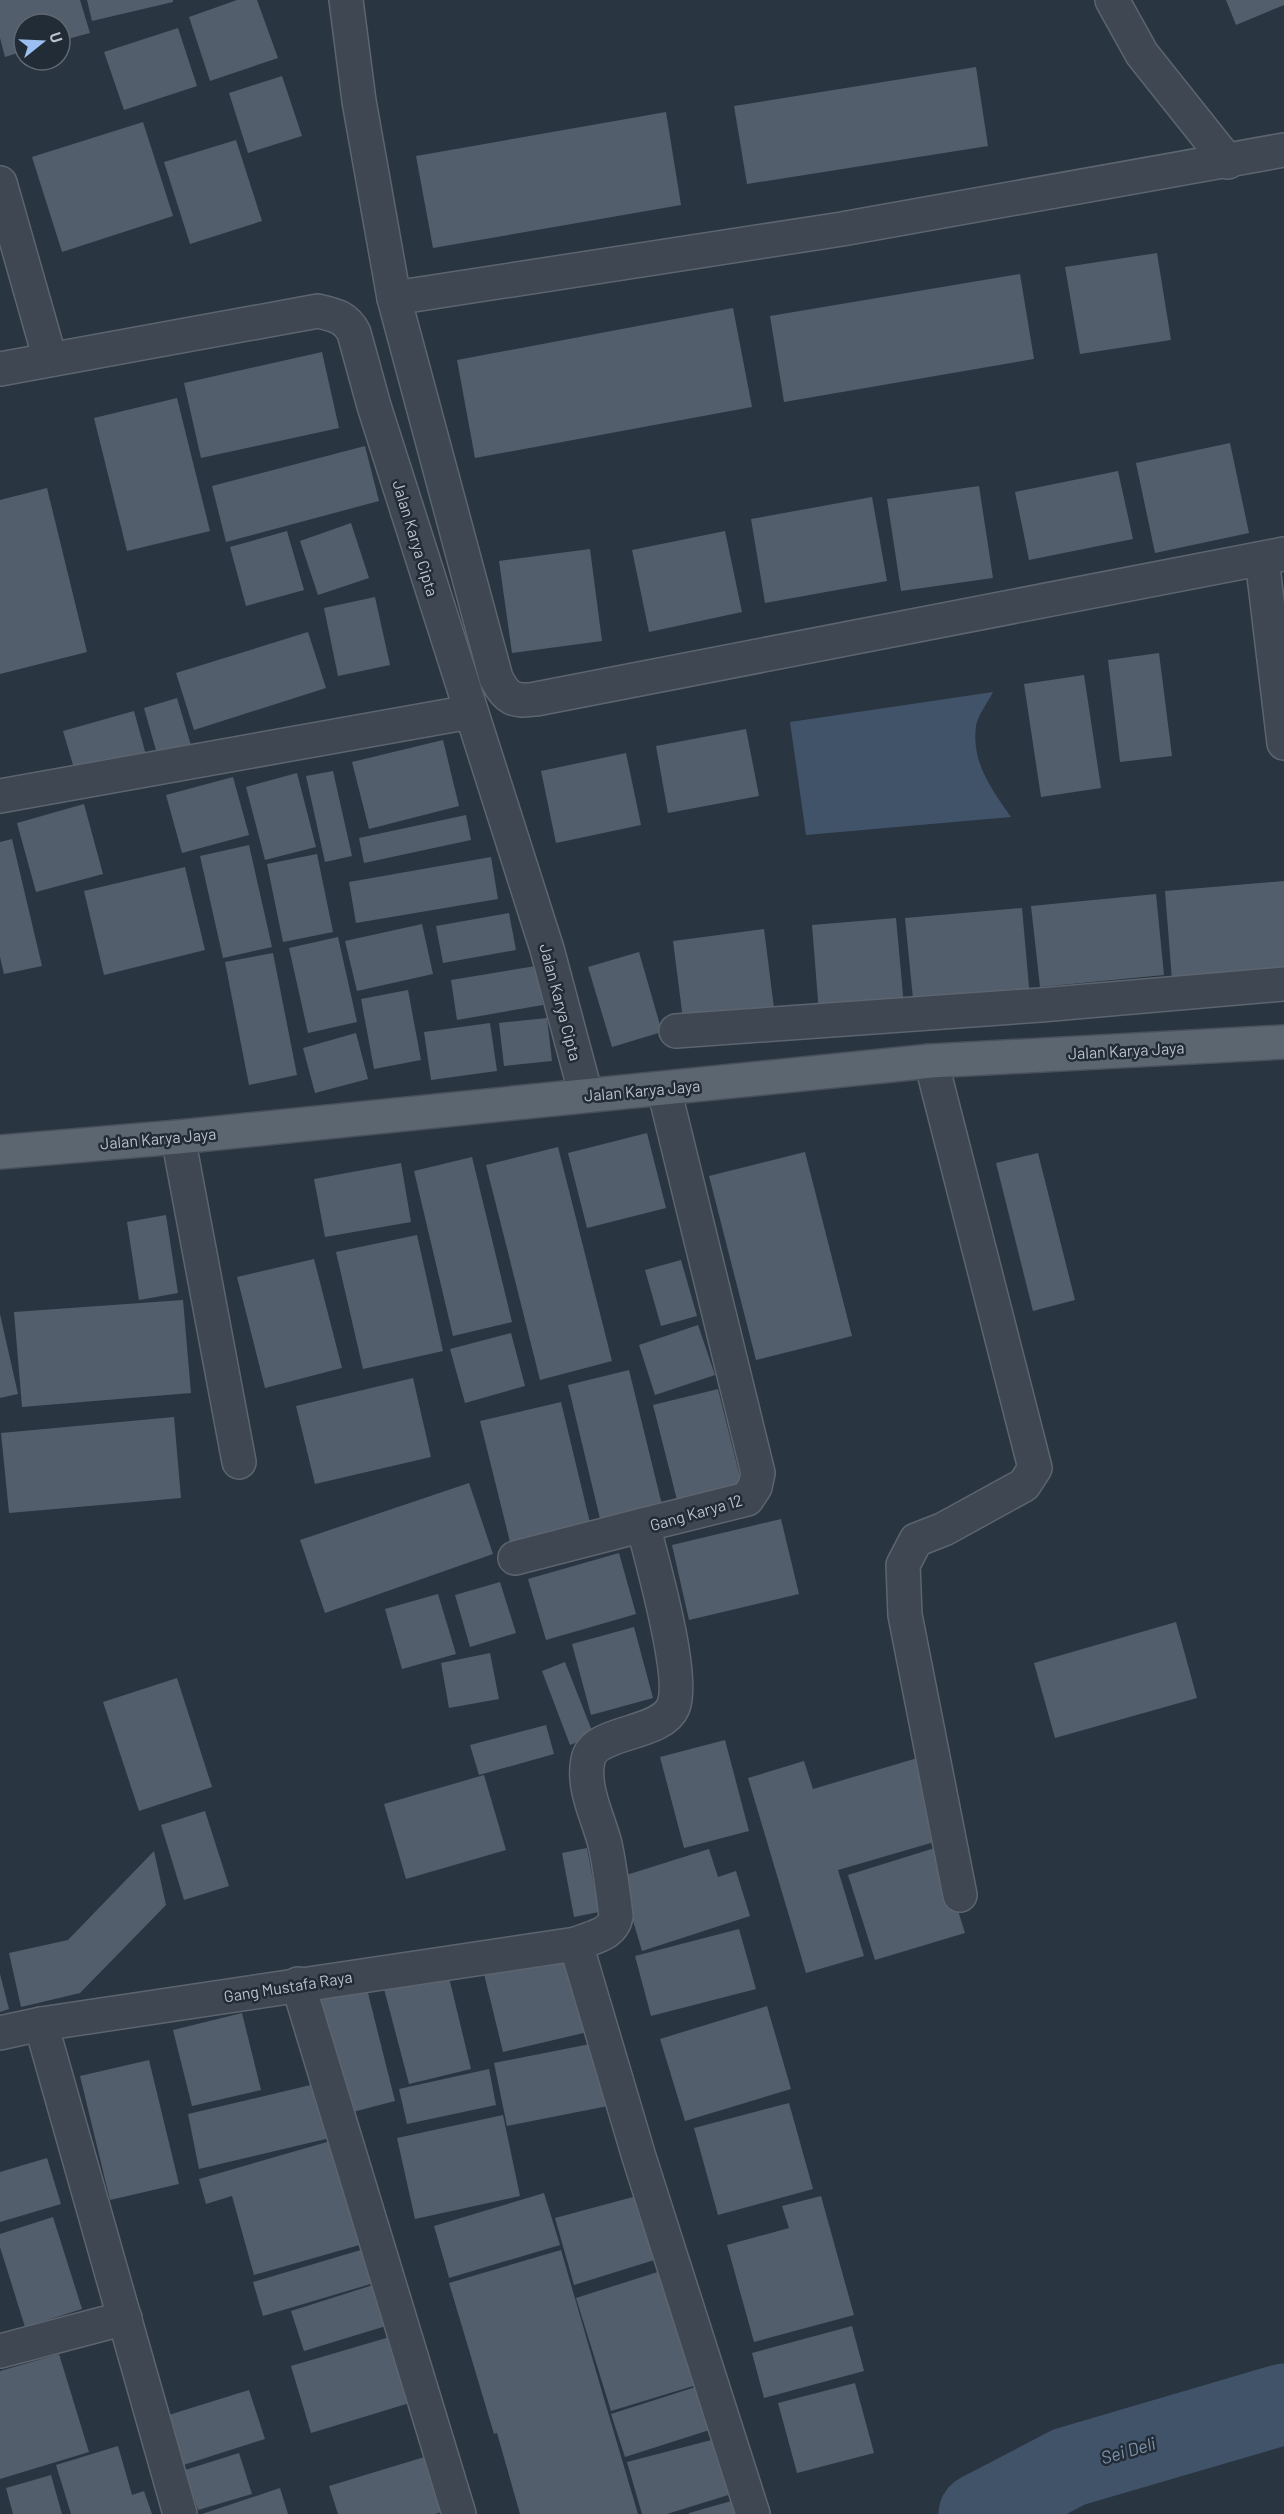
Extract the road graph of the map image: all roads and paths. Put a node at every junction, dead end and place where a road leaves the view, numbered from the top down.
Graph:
1 (346, 0) edge
2 (1112, 0) edge
3 (1284, 150) edge
4 (1228, 162) junction
5 (0, 183) edge
6 (394, 298) junction
7 (50, 359) junction
8 (0, 369) edge
9 (1273, 556) edge
10 (470, 712) junction
11 (1284, 743) edge
12 (0, 796) edge
13 (1284, 984) edge
14 (676, 1031) dead end
15 (1284, 1042) edge
16 (931, 1060) junction
17 (664, 1089) junction
18 (586, 1095) junction
19 (178, 1137) junction
20 (0, 1152) edge
21 (239, 1462) dead end
22 (643, 1525) junction
23 (515, 1558) dead end
24 (960, 1895) dead end
25 (615, 1924) joint
26 (576, 1944) junction
27 (298, 1984) junction
28 (41, 2024) junction
29 (0, 2033) edge
30 (125, 2318) junction
31 (0, 2351) edge
32 (180, 2514) edge
33 (459, 2514) edge
34 (753, 2514) edge

1 - 6 street
2 - 4 street
3 - 4 street
4 - 6 street
5 - 7 street
6 - 9 street
7 - 8 street, Jalan Karya Cipta
7 - 10 street, Jalan Karya Cipta
9 - 11 street
10 - 12 street
10 - 18 street, Jalan Karya Cipta
13 - 14 street
15 - 16 main road, Jalan Karya Jaya
16 - 17 main road, Jalan Karya Jaya
16 - 24 street
17 - 18 main road, Jalan Karya Jaya
17 - 22 street, Gang Karya 12
18 - 19 main road, Jalan Karya Jaya
19 - 20 main road, Jalan Karya Jaya
19 - 21 street
22 - 23 street
22 - 25 street, Gang Karya 12
25 - 26 street, Gang Mustafa Raya
26 - 27 street, Gang Mustafa Raya
26 - 34 street
27 - 28 street, Gang Mustafa Raya
27 - 33 street
28 - 29 street, Gang Mustafa Raya
28 - 30 street
30 - 31 street
30 - 32 street

